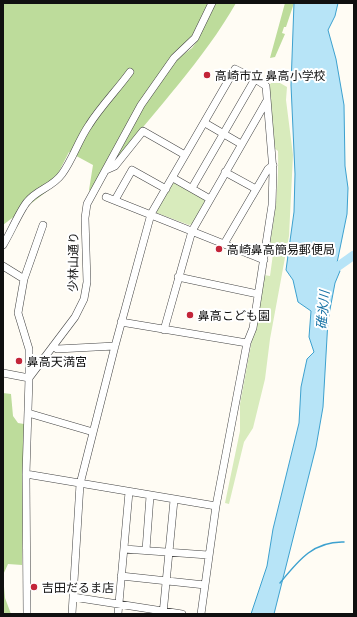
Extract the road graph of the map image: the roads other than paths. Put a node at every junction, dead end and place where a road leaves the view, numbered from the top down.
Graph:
1 (212, 3) edge
2 (130, 72) dead end
3 (255, 79) junction
4 (267, 101) junction
5 (205, 123) junction
6 (223, 133) junction
7 (241, 144) junction
8 (186, 155) junction
9 (272, 165) junction
10 (106, 170) junction
11 (225, 172) junction
12 (173, 178) junction
13 (192, 188) junction
14 (166, 189) junction
15 (256, 189) junction
16 (106, 197) dead end
17 (210, 199) junction
18 (115, 200) junction
19 (151, 214) junction
20 (43, 225) dead end
21 (192, 231) junction
22 (224, 244) junction
23 (3, 245) edge
24 (264, 260) junction
25 (3, 266) edge
26 (178, 277) junction
27 (24, 279) junction
28 (258, 294) junction
29 (121, 322) junction
30 (164, 330) junction
31 (247, 343) junction
32 (53, 346) junction
33 (115, 346) junction
34 (3, 373) edge
35 (29, 378) junction
36 (28, 413) junction
37 (93, 432) junction
38 (26, 474) junction
39 (80, 484) junction
40 (129, 492) junction
41 (150, 496) junction
42 (174, 500) junction
43 (216, 506) junction
44 (124, 549) junction
45 (146, 550) junction
46 (169, 552) junction
47 (208, 555) junction
48 (121, 576) junction
49 (167, 581) junction
50 (205, 585) junction
51 (73, 597) junction
52 (119, 604) junction
53 (163, 613) edge
54 (27, 614) edge
55 (72, 614) edge
56 (118, 614) edge
57 (182, 614) edge
58 (201, 614) edge

1 - 10 street, 少林山通り
2 - 23 street
3 - 4 street
3 - 5 street
3 - 6 street
4 - 7 street
4 - 9 street
5 - 6 street
5 - 8 street
6 - 7 street
6 - 13 street
7 - 11 street
8 - 10 street
8 - 12 street
9 - 15 street
9 - 24 street
10 - 32 street, 少林山通り
11 - 15 street
11 - 17 street
12 - 13 street
12 - 14 street
13 - 17 street
14 - 18 street
14 - 19 street
15 - 22 street
16 - 18 street
17 - 21 street
18 - 19 street
19 - 21 street
19 - 29 street
20 - 27 street
21 - 22 street
21 - 26 street
22 - 24 street
24 - 28 street
25 - 27 street
26 - 28 street
26 - 30 street
27 - 35 street
28 - 31 street
29 - 30 street
29 - 33 street
30 - 31 street
31 - 43 street
32 - 33 street
32 - 35 street, 少林山通り
33 - 37 street
34 - 35 street
35 - 36 street
36 - 37 street
36 - 38 street
37 - 39 street
38 - 39 street
38 - 54 street
39 - 40 street
39 - 51 street
40 - 41 street
40 - 44 street
41 - 42 street
41 - 45 street
42 - 43 street
42 - 46 street
43 - 47 street
44 - 45 street
44 - 48 street
45 - 46 street
46 - 47 street
46 - 49 street
47 - 50 street
48 - 49 street
48 - 52 street
49 - 50 street
49 - 53 street
50 - 58 street
51 - 52 street
51 - 55 street
52 - 53 street
52 - 56 street
53 - 57 street

